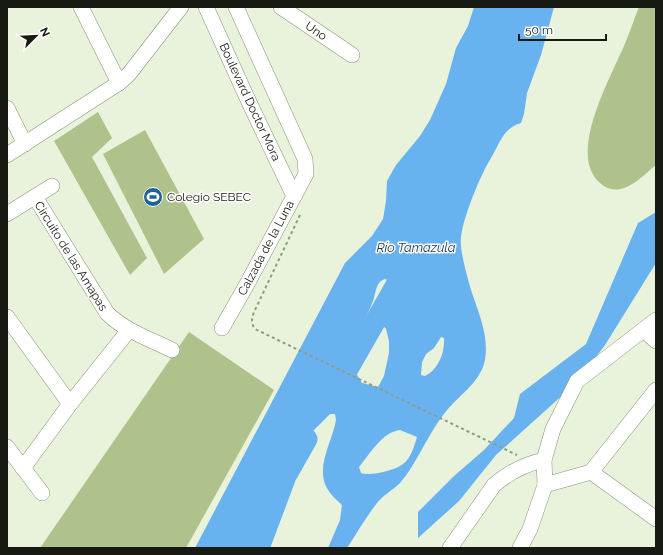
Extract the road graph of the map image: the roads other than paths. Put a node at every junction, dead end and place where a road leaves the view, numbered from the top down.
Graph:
1 (81, 7) edge
2 (181, 7) edge
3 (206, 7) edge
4 (236, 7) edge
5 (281, 7) edge
6 (352, 56) dead end
7 (119, 83) junction
8 (7, 108) edge
9 (25, 144) junction
10 (7, 155) edge
11 (52, 186) dead end
12 (294, 196) junction
13 (35, 197) junction
14 (7, 214) edge
15 (7, 317) edge
16 (656, 320) edge
17 (222, 328) dead end
18 (129, 330) junction
19 (644, 330) junction
20 (656, 341) edge
21 (172, 350) dead end
22 (656, 390) edge
23 (70, 404) junction
24 (7, 447) edge
25 (544, 460) junction
26 (23, 468) junction
27 (591, 472) junction
28 (545, 485) junction
29 (42, 493) dead end
30 (656, 519) edge
31 (450, 548) edge
32 (520, 548) edge

1 - 7 street
2 - 7 street
3 - 12 street, Boulevard Doctor Mora
4 - 12 street, Calzada de la Luna
5 - 6 street, Uno
7 - 9 street
8 - 9 street
9 - 10 street
11 - 13 street
12 - 17 street, Calzada de la Luna
13 - 14 street, Circuito de las Amapas
13 - 18 street, Circuito de las Amapas
15 - 23 street
16 - 19 street
18 - 21 street, Circuito de las Amapas
18 - 23 street
19 - 20 street
19 - 25 street
22 - 27 street
23 - 26 street
24 - 26 street
25 - 28 street
25 - 31 street
26 - 29 street
27 - 28 street
27 - 30 street
28 - 32 street

